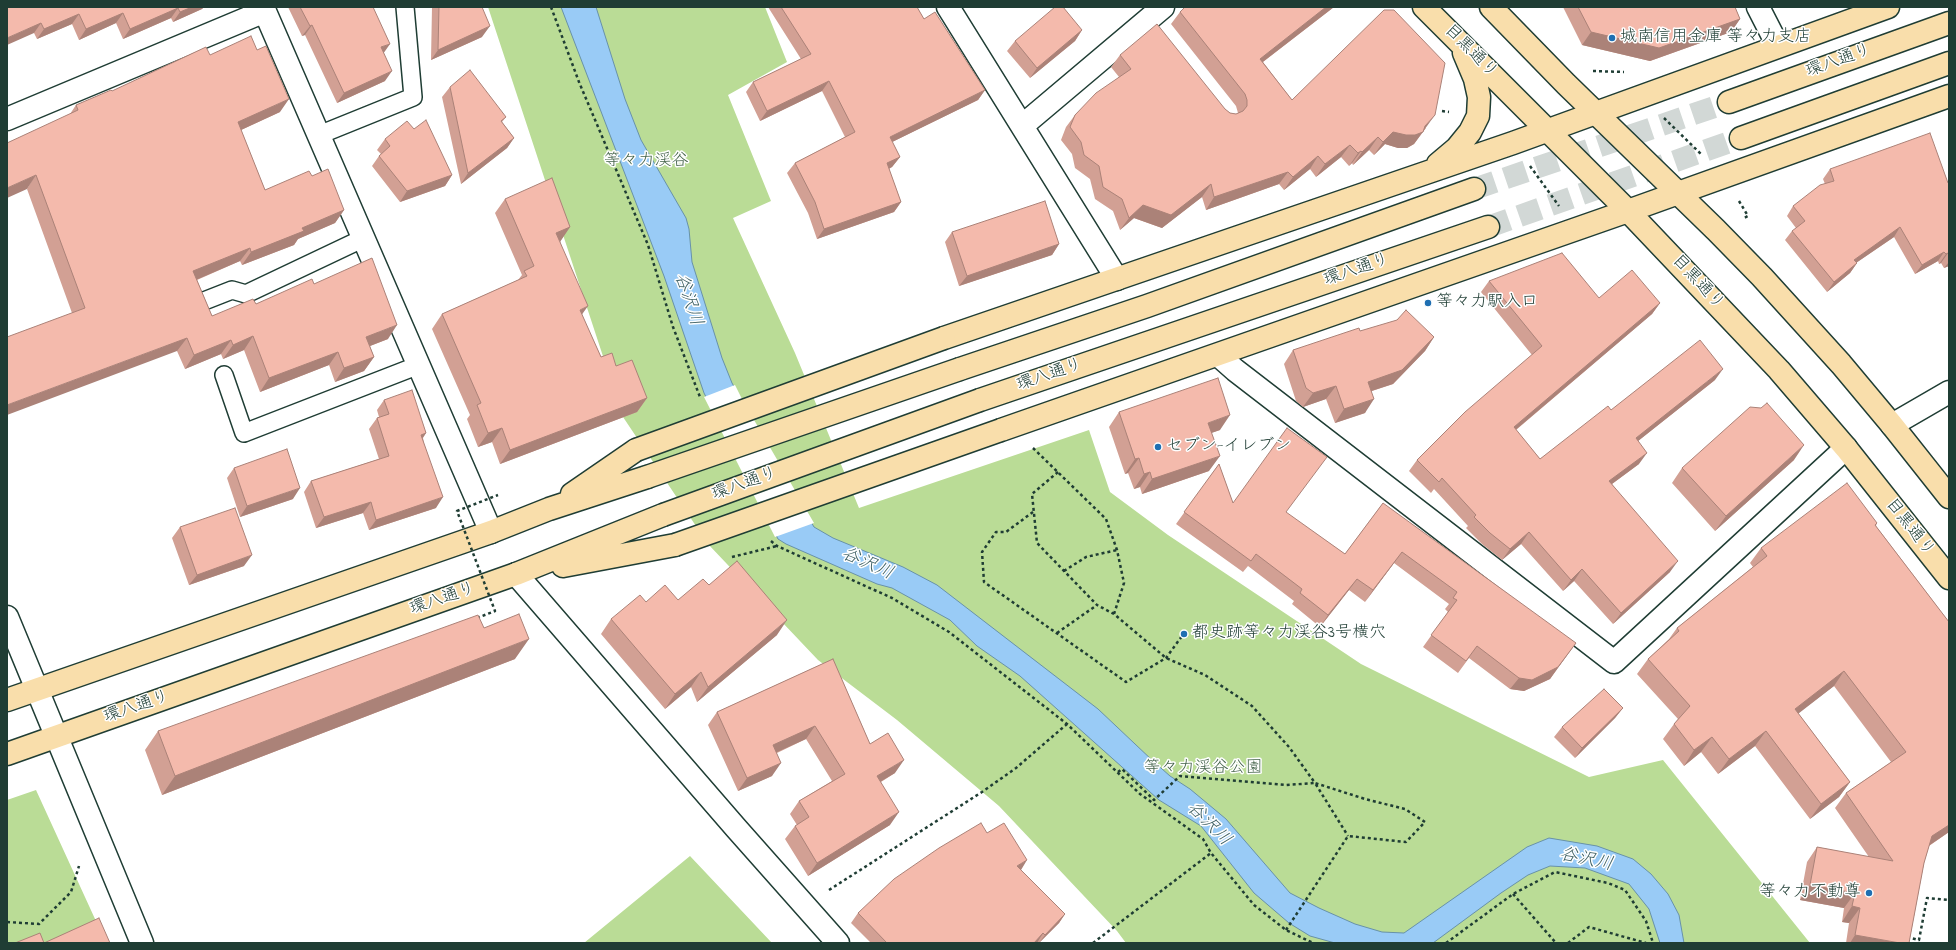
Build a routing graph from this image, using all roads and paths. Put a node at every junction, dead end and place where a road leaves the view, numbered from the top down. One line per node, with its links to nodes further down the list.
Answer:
1 (405, 7): 21 (lane)
2 (551, 7): 35 (path)
3 (948, 7): 19 (street)
4 (1424, 7): 12 (main road, 目黒通り)
5 (1491, 7): 17 (main road)
6 (1758, 7): 13 (street)
7 (1888, 7): 13 (main road)
8 (264, 9): 18 (street); 21 (street)
9 (1157, 13): 11 (street); 19 (street)
10 (1949, 23): 16 (main road, 環八通り)
11 (1164, 36)
12 (1458, 40): 20 (main road, 目黒通り); 23 (main road)
13 (1778, 46): 17 (main road)
14 (1949, 63): 22 (main road)
15 (1949, 96): 25 (main road)
16 (1729, 102)
17 (1596, 114): 20 (main road); 25 (main road)
18 (7, 118)
19 (1022, 126): 29 (street)
20 (1547, 131): 23 (main road); 26 (main road, 目黒通り)
21 (319, 135): 28 (street)
22 (1741, 138)
23 (1423, 174): 29 (main road)
24 (1474, 189): 42 (main road, 環八通り, bridge)
25 (1677, 192): 26 (main road); 36 (main road)
26 (1628, 211): 31 (main road); 38 (main road, 目黒通り)
27 (1488, 227): 50 (main road, 環八通り, bridge)
28 (364, 238): 30 (lane); 32 (street)
29 (1117, 279): 42 (main road, bridge)
30 (204, 301)
31 (1218, 355): 38 (street); 50 (main road, bridge)
32 (418, 365): 33 (lane); 44 (street)
33 (224, 375)
34 (1949, 392): 36 (street)
35 (702, 401)
36 (1892, 424): 41 (main road)
37 (1032, 447): 39 (path)
38 (1846, 448): 51 (main road, 目黒通り)
39 (1058, 472): 43 (path); 47 (path)
40 (498, 495): 55 (path, bridge)
41 (1949, 497)
42 (549, 509): 44 (main road, 環八通り)
43 (1033, 512): 49 (path); 56 (path)
44 (491, 532): 59 (main road, 環八通り)
45 (767, 539): 46 (path)
46 (777, 546): 48 (path); 61 (path)
47 (1117, 550): 49 (path); 53 (path)
48 (725, 559)
49 (1064, 571): 52 (path)
50 (516, 574): 62 (main road, 環八通り); 71 (street)
51 (1949, 578)
52 (1097, 605): 53 (path); 56 (path)
53 (1114, 614): 58 (path)
54 (7, 617): 59 (street)
55 (472, 620)
56 (1057, 632): 58 (path)
57 (1182, 636): 58 (path)
58 (1166, 658): 65 (path)
59 (37, 690): 60 (main road, 環八通り); 62 (street)
60 (7, 700)
61 (1067, 724): 64 (path); 71 (path)
62 (56, 736): 63 (main road, 環八通り); 75 (street)
63 (7, 754)
64 (1118, 772): 65 (path); 67 (path)
65 (1315, 783): 66 (path); 66 (path)
66 (1348, 836): 73 (path)
67 (1211, 853): 73 (path); 77 (path)
68 (81, 859): 72 (path)
69 (1513, 894): 79 (path); 80 (path); 83 (path)
70 (1949, 900): 74 (path)
71 (806, 905): 76 (street)
72 (7, 922)
73 (1286, 930): 78 (path)
74 (1904, 937)
75 (142, 943)
76 (838, 943)
77 (1093, 943)
78 (1313, 943)
79 (1446, 943)
80 (1556, 943)
81 (1568, 943): 82 (path)
82 (1646, 943)
83 (1653, 943)

